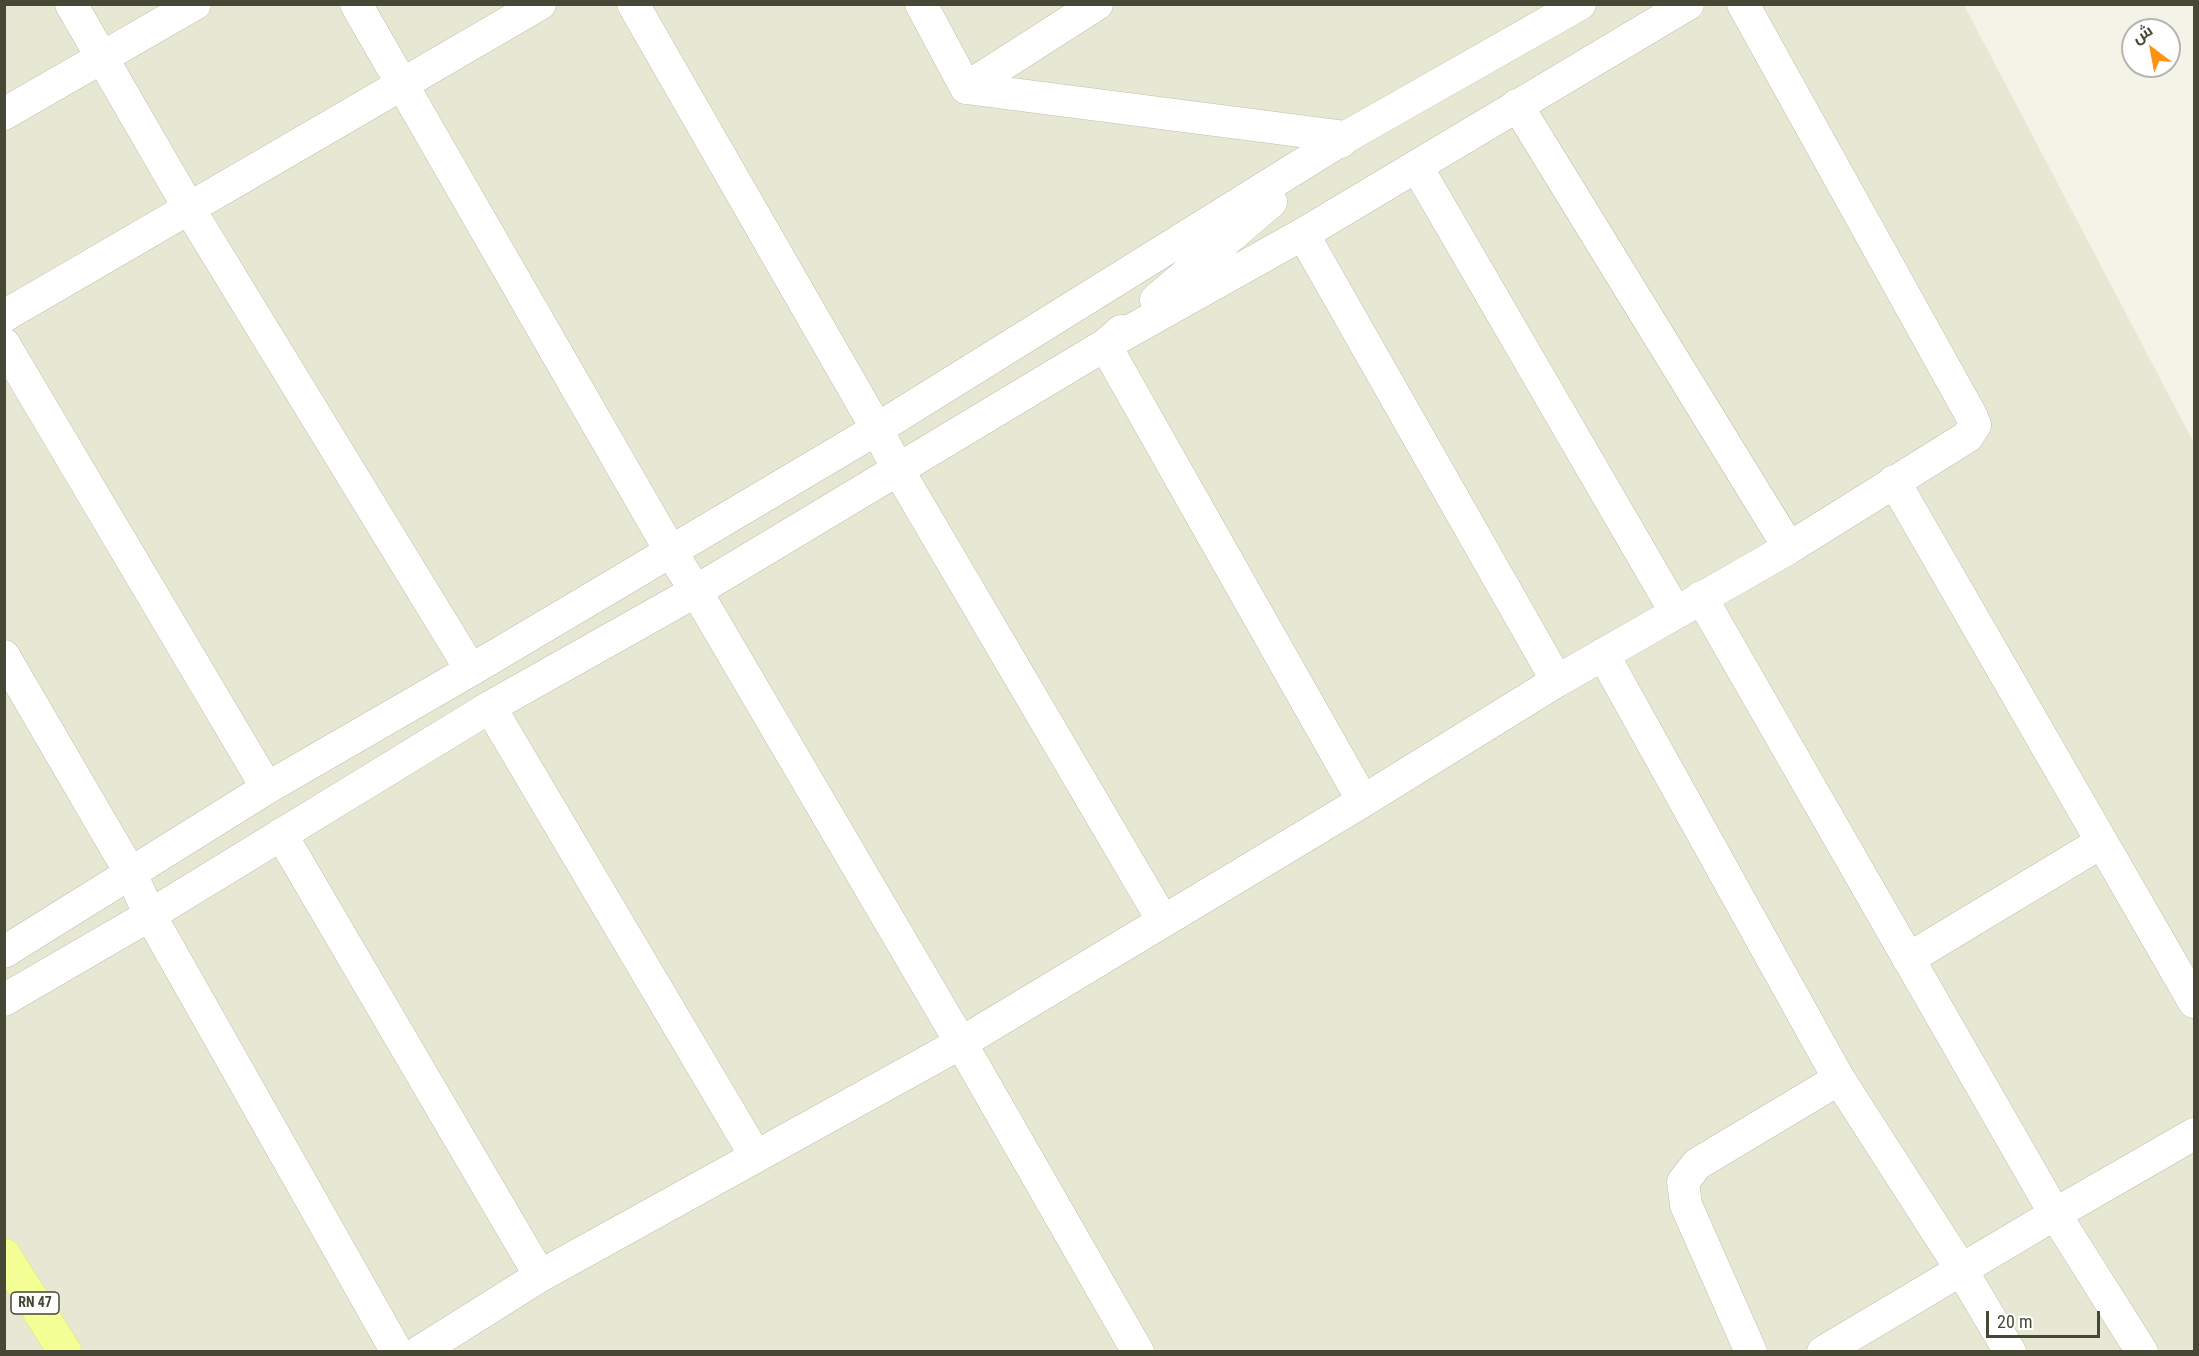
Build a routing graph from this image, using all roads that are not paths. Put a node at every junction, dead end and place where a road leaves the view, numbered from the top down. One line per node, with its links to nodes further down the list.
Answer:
1 (71, 4): 11 (street)
2 (195, 4): 11 (street)
3 (356, 4): 12 (street)
4 (540, 4): 12 (street)
5 (633, 4): 23 (street)
6 (921, 4): 13 (street)
7 (1097, 4): 13 (street)
8 (1580, 4): 16 (street)
9 (1689, 4): 14 (street)
10 (1743, 4): 25 (street)
11 (101, 58): 15 (street); 18 (street)
12 (401, 84): 18 (street); 27 (street)
13 (966, 88): 16 (street)
14 (1517, 105): 17 (street); 26 (street)
15 (4, 114)
16 (1346, 137): 22 (street); 23 (street)
17 (1417, 167): 19 (street); 29 (street)
18 (190, 210): 20 (street); 32 (street)
19 (1303, 234): 22 (street); 33 (street)
20 (4, 316)
21 (4, 344): 35 (street)
22 (1105, 345): 24 (street); 36 (street)
23 (877, 429): 24 (street); 27 (street)
24 (897, 468): 28 (street); 41 (street)
25 (1894, 482): 26 (street); 38 (street)
26 (1789, 548): 29 (street)
27 (670, 552): 28 (street); 32 (street)
28 (696, 591): 34 (street); 46 (street)
29 (1689, 605): 30 (street); 43 (street)
30 (1604, 654): 33 (street); 47 (street)
31 (4, 656): 39 (street)
32 (471, 670): 35 (street)
33 (1557, 681): 36 (street)
34 (490, 707): 37 (street); 49 (street)
35 (267, 788): 39 (street)
36 (1363, 801): 41 (street)
37 (281, 834): 40 (street); 53 (street)
38 (2102, 842): 43 (street); 45 (street)
39 (131, 874): 40 (street); 42 (street)
40 (150, 915): 44 (street); 55 (street)
41 (1163, 921): 46 (street)
42 (4, 952)
43 (1908, 959): 50 (street)
44 (4, 1000)
45 (2194, 1002)
46 (961, 1043): 49 (street); 57 (street)
47 (1839, 1079): 52 (street); 58 (street)
48 (2194, 1134): 50 (street)
49 (755, 1155): 53 (street)
50 (2055, 1214): 52 (street); 61 (street)
51 (4, 1255): 54 (main road, RN 47)
52 (1961, 1269): 59 (street); 60 (street)
53 (540, 1276): 56 (street)
54 (65, 1352)
55 (397, 1352)
56 (419, 1352)
57 (1138, 1352)
58 (1751, 1352)
59 (1822, 1352)
60 (2010, 1352)
61 (2142, 1352)

